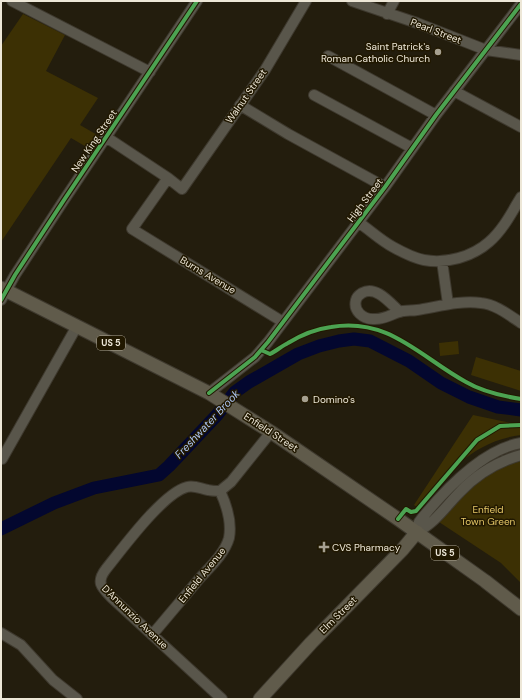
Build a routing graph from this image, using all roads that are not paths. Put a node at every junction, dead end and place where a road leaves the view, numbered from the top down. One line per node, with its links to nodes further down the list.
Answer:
1 (12, 1): 11 (street)
2 (197, 1): 11 (street, New King Street)
3 (306, 1): 14 (street, Walnut Street)
4 (352, 1): 7 (street, Pearl Street)
5 (394, 1): 7 (street)
6 (521, 4): 8 (street, High Street)
7 (387, 14): 8 (street, Pearl Street)
8 (486, 50): 9 (street, Pearl Street); 12 (street, High Street)
9 (521, 55)
10 (328, 56): 15 (street)
11 (150, 72): 17 (street, New King Street)
12 (454, 91): 15 (street, High Street); 16 (street)
13 (314, 95): 18 (street)
14 (240, 105): 19 (street, Walnut Street); 20 (street)
15 (436, 115): 18 (street, High Street)
16 (521, 127)
17 (106, 137): 19 (street); 24 (street, New King Street)
18 (412, 148): 20 (street, High Street)
19 (168, 178): 27 (street, Burns Avenue)
20 (385, 187): 22 (street, High Street)
21 (521, 197): 23 (street)
22 (358, 222): 23 (street); 27 (street, High Street)
23 (442, 261): 25 (street)
24 (3, 293): 29 (main road, Enfield Street / US 5)
25 (448, 304): 26 (street); 28 (street)
26 (400, 312)
27 (283, 322): 30 (street, High Street)
28 (521, 323)
29 (77, 326): 30 (main road, Enfield Street / US 5); 34 (street)
30 (214, 397): 31 (main road, Enfield Street / US 5)
31 (271, 432): 35 (street); 36 (main road, Enfield Street / US 5)
32 (521, 443): 36 (street)
33 (521, 455): 36 (street)
34 (2, 459)
35 (220, 491): 39 (street, Enfield Avenue); 39 (street, D'Annunzio Avenue)
36 (417, 532): 37 (main road, Enfield Street / US 5); 42 (main road, Elm Street)
37 (521, 609)
38 (1, 633): 40 (street)
39 (152, 635): 41 (street, D'Annunzio Avenue)
40 (77, 699)
41 (222, 699)
42 (260, 699)

